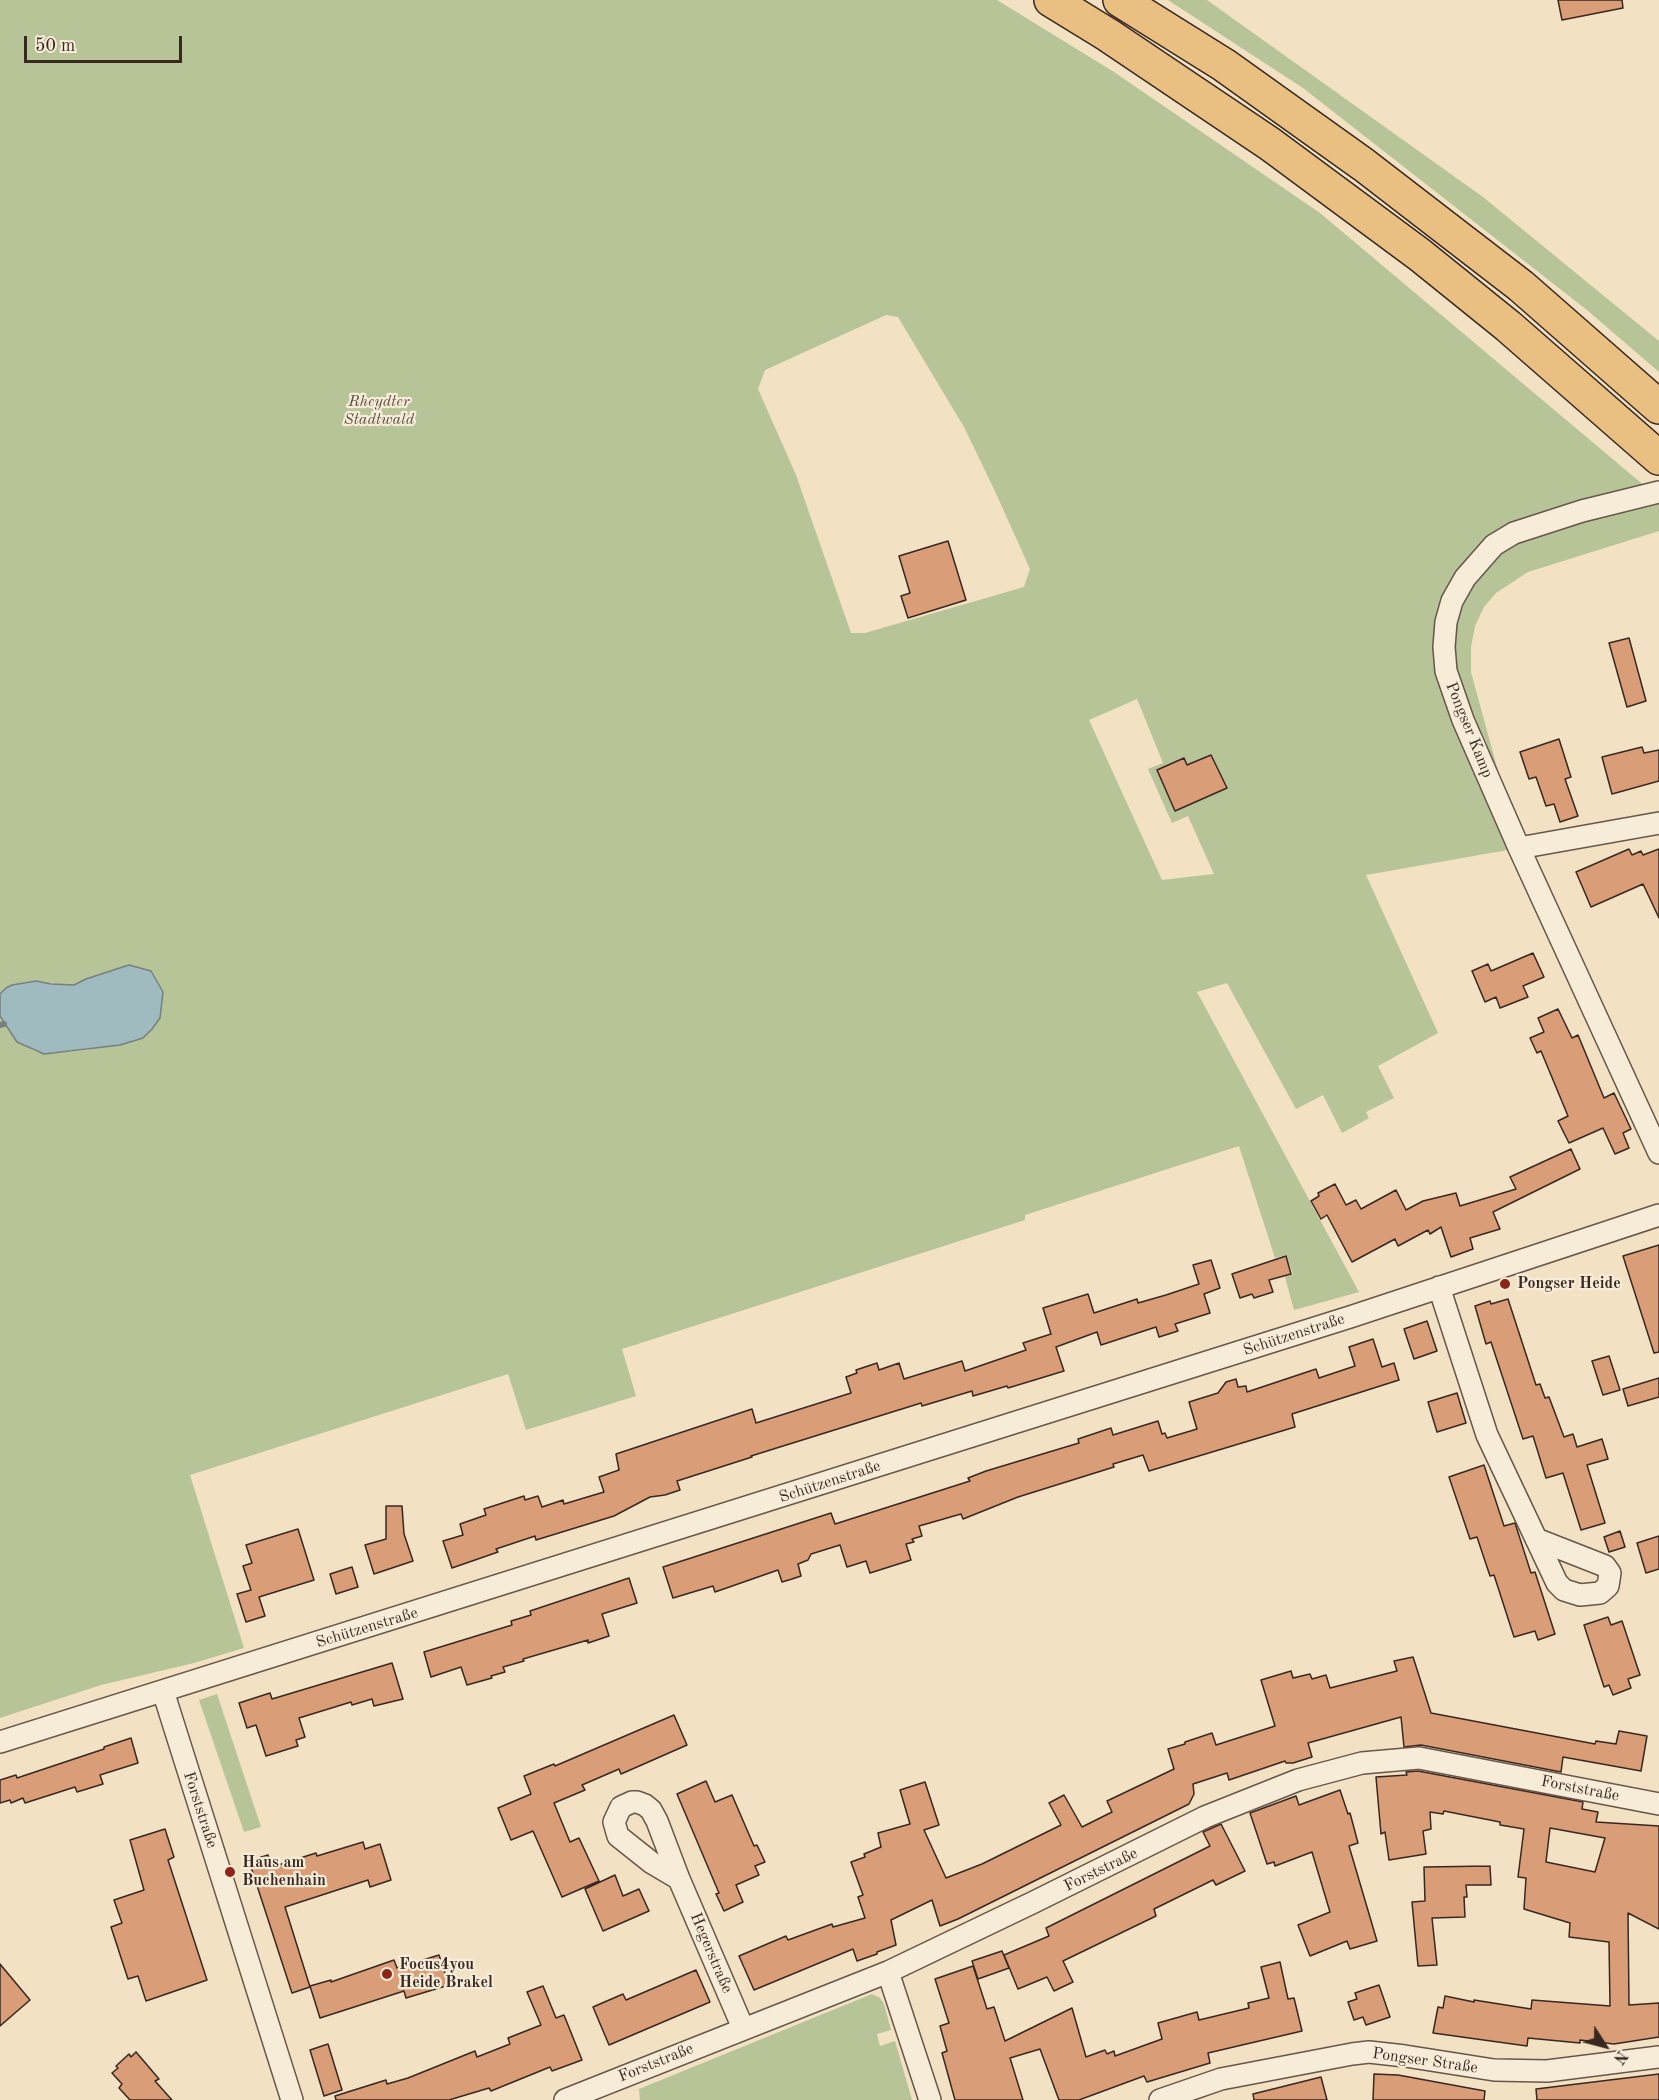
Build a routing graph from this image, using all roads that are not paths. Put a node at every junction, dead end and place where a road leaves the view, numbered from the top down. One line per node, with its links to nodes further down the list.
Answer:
1 (1051, 0): 4 (highway)
2 (1120, 0): 3 (highway)
3 (1659, 407)
4 (1652, 451)
5 (1659, 492): 7 (street, Pongser Kamp)
6 (1659, 823): 7 (street)
7 (1519, 848): 8 (street, Pongser Kamp)
8 (1659, 1153)
9 (1659, 1215): 10 (street, Schützenstraße)
10 (1439, 1287): 11 (street); 12 (street, Schützenstraße)
11 (1536, 1539)
12 (163, 1691): 13 (street, Schützenstraße); 19 (street, Forststraße)
13 (0, 1742)
14 (1659, 1804): 16 (street, Forststraße)
15 (679, 1879): 17 (street, Hegerstraße)
16 (888, 1972): 17 (street, Forststraße); 21 (street)
17 (743, 2028): 20 (street, Forststraße)
18 (1659, 2057): 22 (street, Pongser Straße)
19 (292, 2100)
20 (565, 2100)
21 (930, 2100)
22 (1160, 2100)

